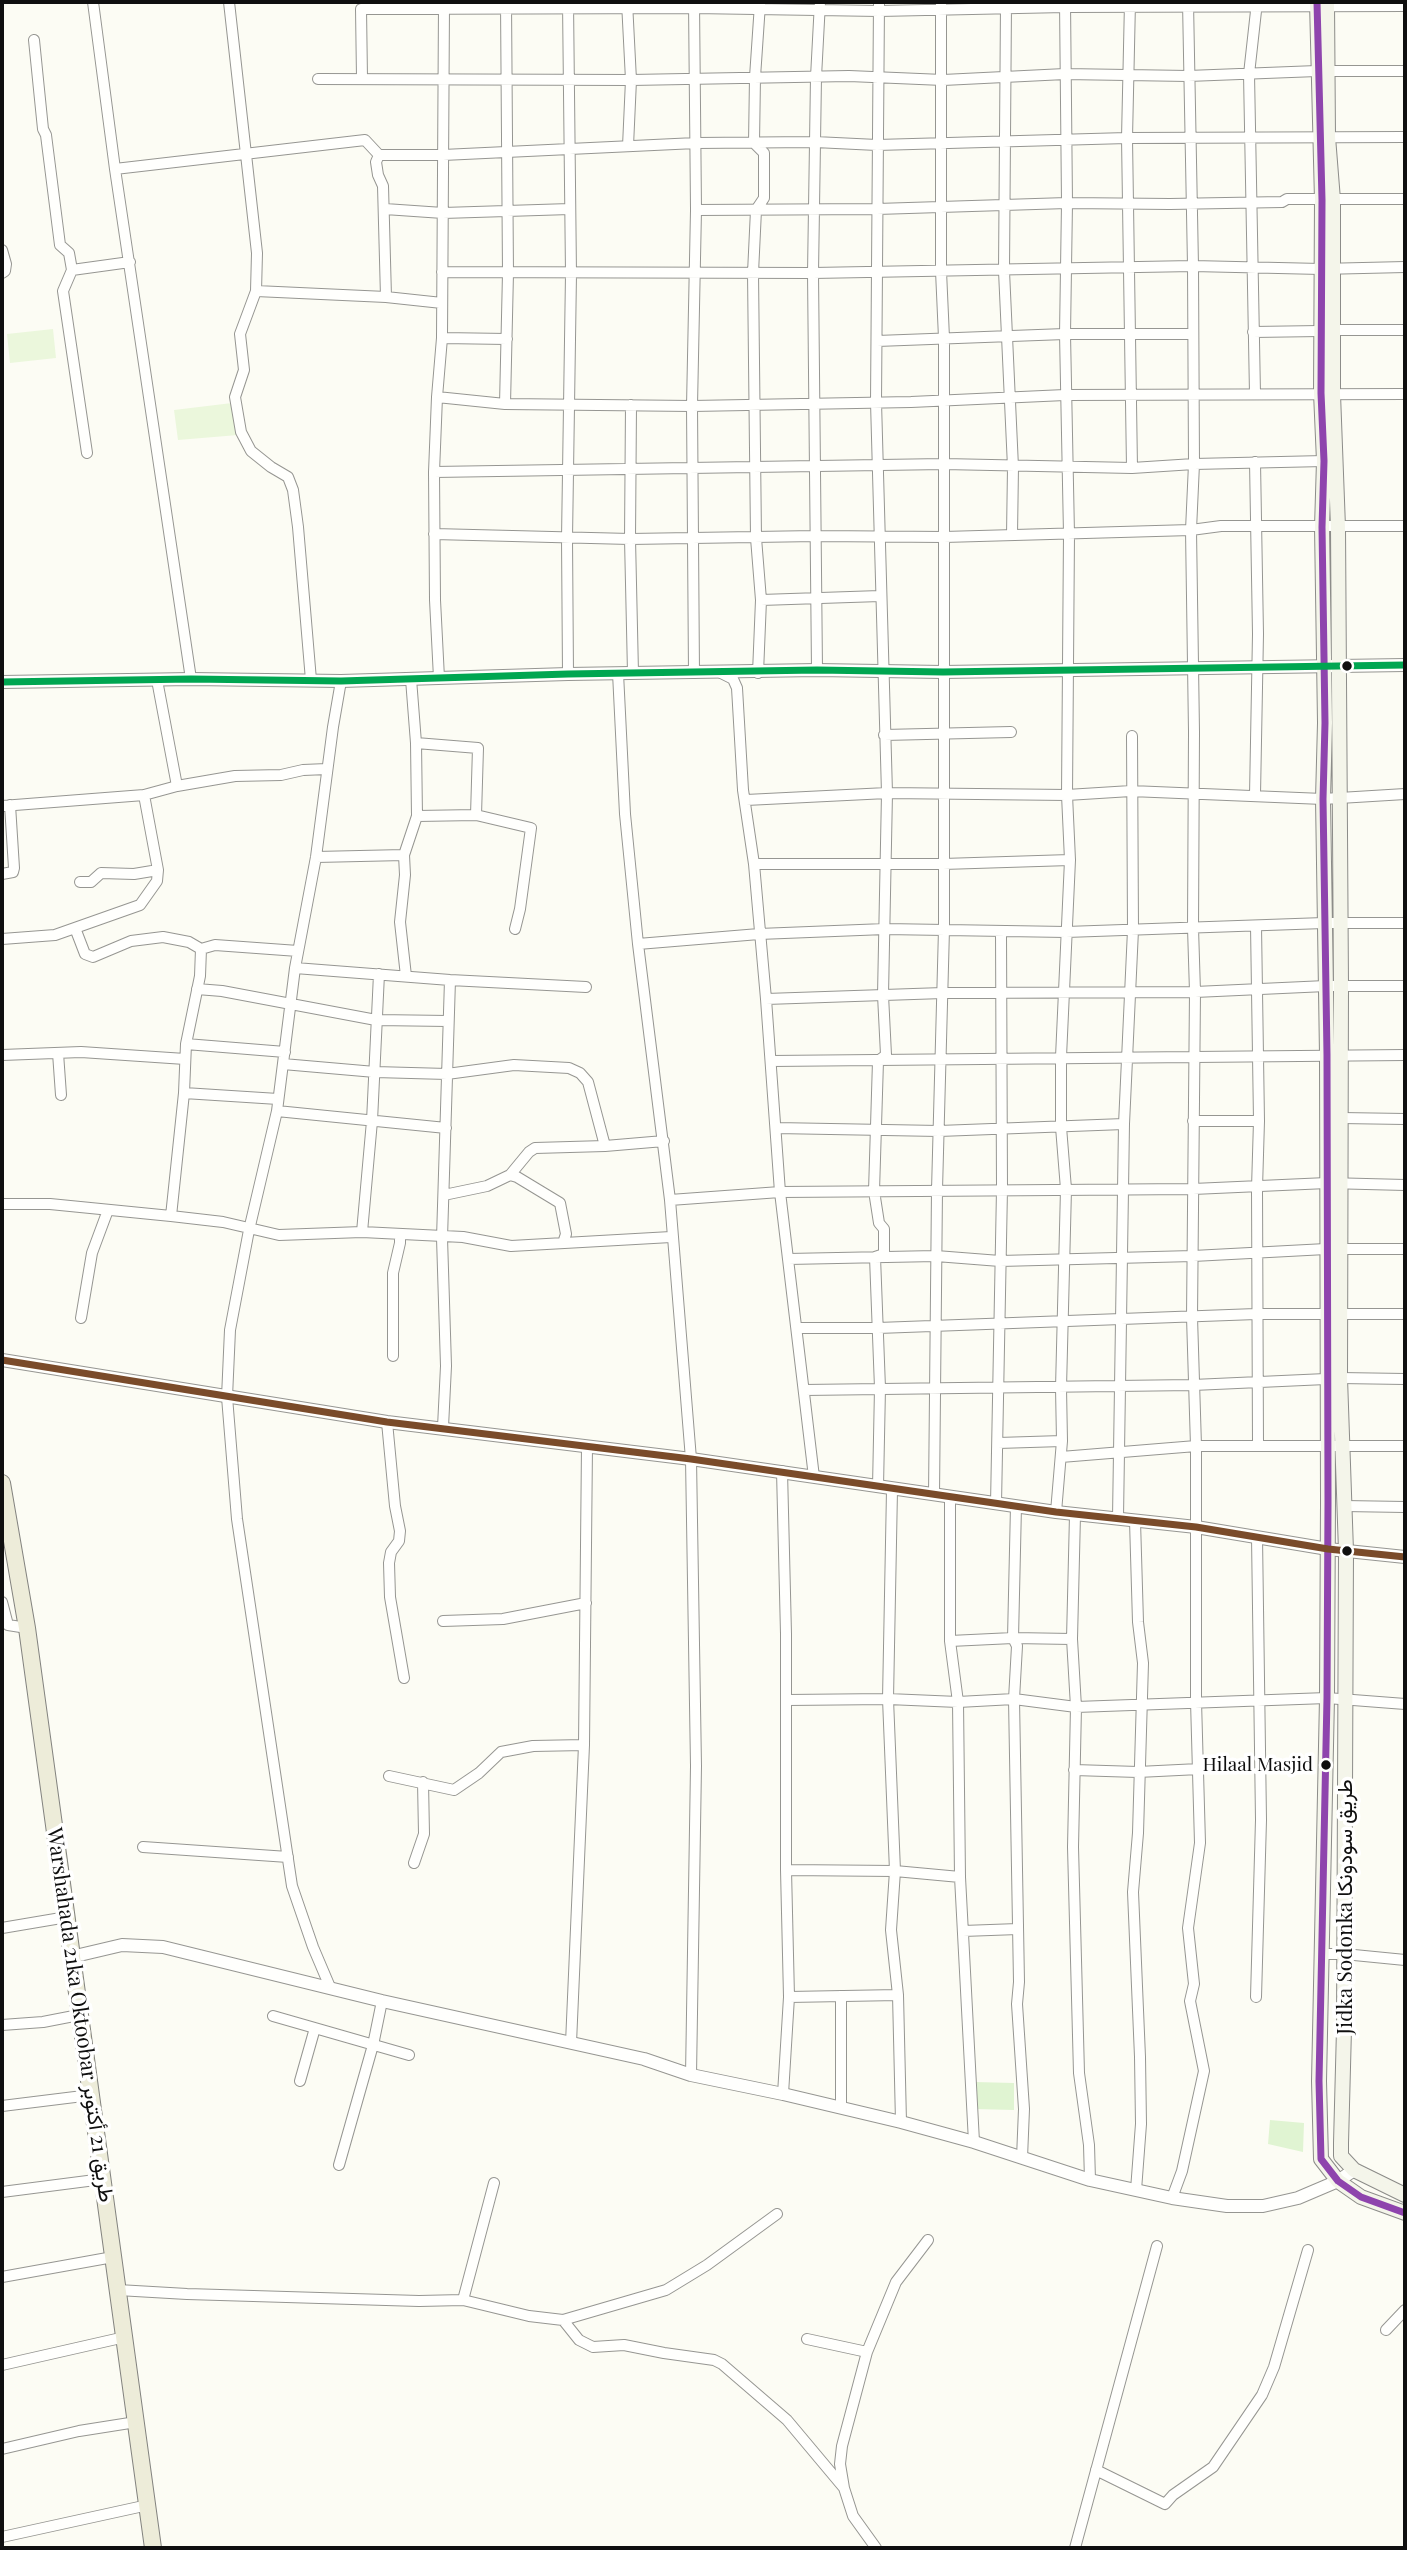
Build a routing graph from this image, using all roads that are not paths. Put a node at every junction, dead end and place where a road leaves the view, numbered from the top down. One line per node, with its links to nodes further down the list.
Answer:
1 (93, 2): 56 (street)
2 (229, 2): 53 (street)
3 (1065, 4): 12 (street); 13 (street); 22 (street)
4 (1188, 4): 5 (street); 13 (street); 26 (street)
5 (1257, 4): 14 (street); 23 (street)
6 (444, 5): 7 (street); 30 (street); 31 (street)
7 (506, 5): 15 (street); 33 (street)
8 (627, 5): 9 (street); 15 (street); 36 (street)
9 (694, 5): 10 (street); 35 (street)
10 (760, 5): 16 (street); 27 (street)
11 (941, 5): 12 (street); 17 (street); 37 (street)
12 (1005, 5): 24 (street)
13 (1130, 5): 25 (street)
14 (1322, 5): 18 (street); 20 (main road, Jidka Sodonka طريق سودونكا)
15 (568, 6): 34 (street)
16 (820, 6): 17 (street); 28 (street)
17 (879, 6): 29 (street)
18 (1405, 6)
19 (34, 40): 81 (street)
20 (1323, 71): 21 (street); 23 (street); 38 (main road, Jidka Sodonka طريق سودونكا)
21 (1405, 71)
22 (1066, 74): 24 (street); 25 (street); 43 (street)
23 (1249, 74): 26 (street); 42 (street)
24 (1004, 76): 37 (street); 44 (street)
25 (1128, 76): 26 (street); 40 (street)
26 (1188, 76): 41 (street)
27 (755, 77): 28 (street); 35 (street); 47 (street)
28 (816, 77): 29 (street); 45 (street)
29 (879, 77): 37 (street); 49 (street)
30 (362, 78): 31 (street); 32 (street)
31 (443, 78): 33 (street); 55 (street)
32 (318, 79)
33 (506, 79): 34 (street); 52 (street)
34 (570, 79): 36 (street); 51 (street)
35 (694, 79): 36 (street); 46 (street)
36 (631, 80): 50 (street)
37 (943, 80): 48 (street)
38 (1324, 137): 39 (street); 42 (street); 58 (main road, Jidka Sodonka طريق سودونكا)
39 (1405, 137)
40 (1127, 138): 41 (street); 43 (street); 61 (street)
41 (1189, 138): 42 (street); 62 (street)
42 (1249, 138): 60 (street)
43 (1066, 139): 44 (street); 59 (street)
44 (1005, 141): 48 (street); 63 (street)
45 (815, 142): 47 (street); 49 (street); 65 (street)
46 (696, 143): 47 (street); 50 (street); 68 (street)
47 (754, 143): 70 (street)
48 (943, 143): 49 (street); 64 (street)
49 (877, 145): 69 (street)
50 (628, 146): 51 (street)
51 (571, 148): 52 (street); 67 (street)
52 (505, 151): 55 (street); 71 (street)
53 (247, 153): 54 (street); 56 (street); 92 (street)
54 (379, 155): 55 (street); 66 (street)
55 (443, 155): 72 (street)
56 (115, 169): 74 (street)
57 (1405, 199): 58 (street)
58 (1327, 200): 60 (street); 80 (main road, Jidka Sodonka طريق سودونكا)
59 (1068, 203): 61 (street); 63 (street); 79 (street)
60 (1253, 203): 62 (street); 76 (street)
61 (1129, 204): 62 (street); 78 (street)
62 (1191, 204): 75 (street)
63 (1006, 205): 64 (street); 83 (street)
64 (943, 206): 69 (street); 82 (street)
65 (815, 208): 69 (street); 70 (street); 90 (street)
66 (384, 209): 72 (street); 93 (street)
67 (570, 209): 71 (street); 91 (street)
68 (696, 209): 70 (street); 85 (street)
69 (877, 209): 87 (street)
70 (756, 210): 86 (street)
71 (507, 211): 72 (street); 89 (street)
72 (443, 213): 84 (street)
73 (2, 250): 88 (street)
74 (130, 262): 81 (street); 170 (street)
75 (1193, 266): 76 (street); 78 (street); 100 (street)
76 (1253, 267): 80 (street); 97 (street)
77 (1405, 267): 80 (street)
78 (1130, 268): 79 (street); 99 (street)
79 (1067, 269): 83 (street); 98 (street)
80 (1326, 269): 96 (main road, Jidka Sodonka طريق سودونكا)
81 (72, 270): 122 (street)
82 (942, 271): 83 (street); 87 (street); 103 (street)
83 (1004, 271): 101 (street)
84 (442, 272): 89 (street); 94 (street)
85 (696, 272): 86 (street); 91 (street); 121 (street)
86 (753, 272): 90 (street); 120 (street)
87 (877, 272): 90 (street); 105 (street)
88 (2, 273)
89 (508, 273): 91 (street); 104 (street)
90 (813, 273): 116 (street)
91 (571, 274): 118 (street)
92 (256, 291): 93 (street); 173 (street)
93 (386, 297): 94 (street)
94 (442, 303): 102 (street)
95 (1405, 330): 96 (street)
96 (1326, 331): 97 (street); 106 (main road, Jidka Sodonka طريق سودونكا)
97 (1253, 332): 107 (street)
98 (1065, 334): 99 (street); 101 (street); 109 (street)
99 (1129, 334): 100 (street); 111 (street)
100 (1192, 334): 110 (street)
101 (1008, 336): 103 (street); 113 (street)
102 (442, 338): 104 (street); 112 (street)
103 (944, 338): 105 (street); 114 (street)
104 (507, 339): 117 (street)
105 (877, 341): 115 (street)
106 (1327, 393): 107 (street); 108 (street); 123 (main road, Jidka Sodonka طريق سودونكا); 140 (main road, Jidka Sodonka طريق سودونكا)
107 (1255, 394): 110 (street)
108 (1405, 394)
109 (1065, 395): 111 (street); 113 (street); 130 (street)
110 (1193, 395): 111 (street); 126 (street)
111 (1129, 396): 133 (street)
112 (437, 397): 117 (street); 136 (street)
113 (1009, 398): 114 (street); 129 (street)
114 (943, 401): 115 (street); 125 (street)
115 (876, 402): 116 (street); 128 (street)
116 (814, 403): 120 (street); 127 (street)
117 (505, 404): 118 (street)
118 (568, 405): 119 (street); 134 (street)
119 (631, 405): 121 (street); 135 (street)
120 (755, 405): 121 (street); 132 (street)
121 (692, 406): 131 (street)
122 (88, 453)
123 (1324, 461): 124 (street); 139 (main road, Jidka Sodonka طريق سودونكا)
124 (1255, 462): 126 (street); 138 (street)
125 (944, 464): 128 (street); 129 (street); 147 (street)
126 (1194, 464): 133 (street); 141 (street)
127 (815, 466): 128 (street); 132 (street); 145 (street)
128 (880, 466): 146 (street)
129 (1013, 467): 130 (street); 144 (street)
130 (1068, 467): 133 (street); 143 (street)
131 (693, 468): 132 (street); 135 (street); 151 (street)
132 (756, 468): 149 (street)
133 (1132, 468)
134 (568, 470): 135 (street); 136 (street); 148 (street)
135 (631, 470): 150 (street)
136 (435, 472): 142 (street)
137 (1405, 526): 140 (street)
138 (1256, 527): 139 (street); 141 (street); 158 (street)
139 (1322, 527): 140 (street); 155 (main road, Jidka Sodonka طريق سودونكا)
140 (1338, 527): 155 (main road, Jidka Sodonka طريق سودونكا)
141 (1191, 530): 143 (street); 157 (street)
142 (434, 534): 148 (street); 169 (street)
143 (1069, 534): 144 (street); 160 (street)
144 (1012, 535): 147 (street)
145 (816, 536): 146 (street); 149 (street); 153 (street)
146 (879, 536): 147 (street); 152 (street)
147 (944, 537): 162 (street)
148 (566, 538): 150 (street); 168 (street)
149 (756, 538): 151 (street); 154 (street)
150 (630, 539): 151 (street); 164 (street)
151 (693, 539): 165 (street)
152 (880, 596): 153 (street); 161 (street)
153 (817, 598): 154 (street); 159 (street)
154 (761, 600): 167 (street)
155 (1331, 665): 156 (street); 158 (street); 191 (main road, Jidka Sodonka طريق سودونكا); 192 (main road, Jidka Sodonka طريق سودونكا)
156 (1405, 665)
157 (1192, 668): 158 (street); 160 (street); 189 (street)
158 (1256, 668): 190 (street)
159 (817, 670): 161 (street); 167 (street)
160 (1068, 671): 162 (street); 188 (street)
161 (884, 672): 162 (street); 178 (street)
162 (943, 672): 176 (street)
163 (618, 673): 164 (street); 168 (street); 220 (street)
164 (634, 673): 165 (street)
165 (694, 673): 166 (street)
166 (722, 673): 167 (street); 193 (street)
167 (758, 673)
168 (568, 674): 169 (street)
169 (439, 678): 171 (street)
170 (191, 679): 172 (street); 173 (street)
171 (411, 679): 174 (street); 180 (street)
172 (157, 680): 175 (street); 182 (street)
173 (311, 680): 174 (street)
174 (341, 681): 181 (street)
175 (2, 682)
176 (944, 732): 177 (street); 178 (street); 185 (street)
177 (1012, 732)
178 (884, 734): 184 (street)
179 (1132, 736): 183 (street)
180 (416, 743): 195 (street); 196 (street)
181 (327, 769): 182 (street); 198 (street)
182 (177, 786): 187 (street)
183 (1130, 791): 188 (street); 189 (street); 215 (street)
184 (887, 793): 185 (street); 193 (street); 200 (street)
185 (943, 794): 188 (street); 202 (street)
186 (1405, 794): 191 (street)
187 (144, 795): 194 (street); 203 (street)
188 (1067, 795): 199 (street)
189 (1193, 795): 190 (street); 211 (street)
190 (1255, 795): 192 (street)
191 (1338, 798): 192 (street); 207 (main road, Jidka Sodonka طريق سودونكا)
192 (1323, 799): 206 (main road, Jidka Sodonka طريق سودونكا)
193 (746, 800): 201 (street)
194 (6, 805): 204 (street)
195 (476, 815): 196 (street); 212 (street)
196 (418, 816): 197 (street)
197 (404, 855): 198 (street); 225 (street)
198 (316, 857): 222 (street)
199 (1070, 860): 202 (street); 217 (street)
200 (887, 863): 201 (street); 202 (street); 213 (street)
201 (754, 864): 218 (street)
202 (943, 864): 214 (street)
203 (158, 870): 205 (street); 210 (street)
204 (2, 874)
205 (80, 882)
206 (1324, 923): 207 (street); 209 (street); 227 (main road, Jidka Sodonka طريق سودونكا)
207 (1340, 923): 208 (street); 228 (main road, Jidka Sodonka طريق سودونكا)
208 (1405, 923)
209 (1256, 926): 211 (street); 232 (street)
210 (75, 928): 219 (street); 221 (street)
211 (1193, 928): 215 (street); 234 (street)
212 (515, 929)
213 (885, 929): 214 (street); 218 (street); 238 (street)
214 (944, 929): 216 (street); 235 (street)
215 (1133, 930): 217 (street); 233 (street)
216 (1001, 931): 217 (street); 236 (street)
217 (1066, 932): 237 (street)
218 (759, 934): 220 (street); 239 (street)
219 (2, 939)
220 (638, 944): 276 (street)
221 (201, 949): 222 (street); 231 (street)
222 (298, 951): 223 (street)
223 (295, 968): 224 (street); 240 (street)
224 (379, 974): 225 (street); 241 (street)
225 (406, 976): 226 (street)
226 (450, 980): 230 (street); 242 (street)
227 (1326, 986): 228 (street); 232 (street); 247 (main road, Jidka Sodonka طريق سودونكا)
228 (1341, 986): 229 (street); 247 (main road, Jidka Sodonka طريق سودونكا)
229 (1405, 986)
230 (586, 987)
231 (197, 989): 240 (street); 243 (street)
232 (1256, 989): 234 (street); 252 (street)
233 (1131, 990): 234 (street); 237 (street); 249 (street)
234 (1195, 992): 250 (street)
235 (943, 993): 236 (street); 238 (street); 253 (street)
236 (1002, 993): 237 (street); 255 (street)
237 (1064, 993): 251 (street)
238 (883, 995): 239 (street); 256 (street)
239 (766, 999): 257 (street)
240 (290, 1005): 241 (street); 244 (street)
241 (376, 1020): 242 (street); 259 (street)
242 (448, 1021): 260 (street)
243 (186, 1044): 244 (street); 254 (street)
244 (285, 1052): 258 (street)
245 (58, 1053): 246 (street); 254 (street); 262 (street)
246 (2, 1055)
247 (1334, 1055): 248 (street); 252 (street); 264 (main road, Jidka Sodonka طريق سودونكا); 279 (main road, Jidka Sodonka طريق سودونكا)
248 (1405, 1055)
249 (1129, 1056): 250 (street); 251 (street); 269 (street)
250 (1193, 1056): 252 (street); 267 (street)
251 (1061, 1057): 255 (street); 270 (street)
252 (1257, 1057): 268 (street)
253 (939, 1058): 255 (street); 256 (street); 275 (street)
254 (185, 1059): 261 (street)
255 (1000, 1059): 273 (street)
256 (878, 1060): 257 (street); 274 (street)
257 (771, 1061): 272 (street)
258 (283, 1064): 259 (street); 263 (street)
259 (375, 1072): 260 (street); 266 (street)
260 (447, 1074): 271 (street); 277 (street)
261 (184, 1093): 263 (street); 293 (street)
262 (61, 1095)
263 (278, 1105): 266 (street); 294 (street)
264 (1341, 1118): 265 (street); 279 (main road, Jidka Sodonka طريق سودونكا)
265 (1405, 1119)
266 (372, 1121): 271 (street); 295 (street)
267 (1193, 1121): 268 (street); 285 (street)
268 (1259, 1121): 281 (street)
269 (1124, 1124): 270 (street); 284 (street)
270 (1061, 1127): 273 (street); 283 (street)
271 (446, 1128): 289 (street)
272 (776, 1128): 274 (street); 288 (street)
273 (1002, 1128): 275 (street); 282 (street)
274 (877, 1129): 275 (street); 287 (street)
275 (939, 1131): 286 (street)
276 (663, 1141): 277 (street); 290 (street)
277 (605, 1146): 278 (street)
278 (510, 1175): 289 (street); 299 (street)
279 (1334, 1184): 280 (street); 281 (street); 300 (main road, Jidka Sodonka طريق سودونكا)
280 (1405, 1185)
281 (1257, 1188): 285 (street); 302 (street)
282 (1002, 1189): 283 (street); 286 (street); 309 (street)
283 (1066, 1189): 284 (street); 307 (street)
284 (1124, 1189): 285 (street); 306 (street)
285 (1193, 1189): 304 (street)
286 (937, 1190): 287 (street); 303 (street)
287 (874, 1191): 288 (street); 305 (street)
288 (780, 1192): 290 (street); 308 (street)
289 (444, 1195): 298 (street)
290 (670, 1200): 297 (street)
291 (2, 1204): 292 (street)
292 (108, 1210): 293 (street); 314 (street)
293 (170, 1216): 294 (street)
294 (248, 1230): 295 (street); 333 (street)
295 (362, 1232): 296 (street)
296 (400, 1234): 298 (street); 321 (street)
297 (671, 1237): 299 (street); 345 (street)
298 (442, 1238): 299 (street); 335 (street)
299 (563, 1243)
300 (1333, 1249): 301 (street); 302 (street); 312 (main road, Jidka Sodonka طريق سودونكا)
301 (1405, 1249)
302 (1257, 1253): 304 (street); 310 (street)
303 (936, 1256): 305 (street); 309 (street); 318 (street)
304 (1193, 1256): 306 (street); 313 (street)
305 (875, 1257): 308 (street); 320 (street)
306 (1124, 1257): 307 (street); 315 (street)
307 (1063, 1258): 309 (street); 317 (street)
308 (788, 1259): 319 (street)
309 (1000, 1261): 316 (street)
310 (1256, 1314): 312 (street); 313 (street); 325 (street)
311 (1405, 1314): 312 (street)
312 (1333, 1315): 323 (main road, Jidka Sodonka طريق سودونكا)
313 (1192, 1317): 315 (street); 327 (street)
314 (81, 1318)
315 (1121, 1320): 317 (street); 326 (street)
316 (998, 1322): 317 (street); 318 (street); 330 (street)
317 (1063, 1322): 331 (street)
318 (936, 1324): 320 (street); 329 (street)
319 (797, 1328): 320 (street); 332 (street)
320 (878, 1328): 328 (street)
321 (393, 1356)
322 (2, 1360): 333 (street)
323 (1333, 1379): 324 (street); 325 (street); 340 (main road, Jidka Sodonka طريق سودونكا)
324 (1405, 1379)
325 (1256, 1381): 327 (street); 339 (street)
326 (1121, 1384): 327 (street); 331 (street); 343 (street)
327 (1193, 1385): 342 (street)
328 (880, 1388): 329 (street); 332 (street); 349 (street)
329 (936, 1388): 330 (street); 351 (street)
330 (999, 1388): 331 (street); 337 (street)
331 (1061, 1388): 336 (street)
332 (804, 1390): 347 (street)
333 (227, 1397): 334 (street); 392 (street)
334 (387, 1422): 335 (street); 373 (street)
335 (443, 1427): 338 (street)
336 (1062, 1441): 337 (street); 344 (street)
337 (998, 1443): 353 (street)
338 (587, 1446): 345 (street); 367 (street)
339 (1258, 1446): 340 (street); 342 (street)
340 (1334, 1446): 341 (street); 355 (main road, Jidka Sodonka طريق سودونكا); 363 (main road, Jidka Sodonka طريق سودونكا)
341 (1405, 1446)
342 (1196, 1447): 343 (street); 361 (street)
343 (1119, 1453): 344 (street); 359 (street)
344 (1061, 1457): 357 (street)
345 (691, 1459): 346 (street); 418 (street)
346 (782, 1471): 347 (street); 377 (street)
347 (814, 1477): 349 (street)
348 (2, 1483): 369 (main road, Warshahada 21ka Oktoobar طريق 21 أكتوبر)
349 (878, 1487): 350 (street)
350 (892, 1490): 351 (street); 375 (street)
351 (934, 1495): 352 (street)
352 (950, 1497): 353 (street); 372 (street)
353 (996, 1504): 354 (street)
354 (1016, 1506): 357 (street); 370 (street)
355 (1344, 1506): 356 (street); 364 (main road, Jidka Sodonka طريق سودونكا)
356 (1405, 1507)
357 (1056, 1512): 358 (street)
358 (1075, 1515): 359 (street); 371 (street)
359 (1118, 1518): 360 (street)
360 (1135, 1521): 361 (street); 382 (street)
361 (1196, 1527): 362 (street); 378 (street)
362 (1258, 1537): 363 (street); 381 (street)
363 (1328, 1549): 364 (street); 374 (main road, Jidka Sodonka طريق سودونكا)
364 (1346, 1550): 365 (street); 379 (main road, Jidka Sodonka طريق سودونكا)
365 (1405, 1557)
366 (2, 1602): 369 (street)
367 (586, 1603): 368 (street); 385 (street)
368 (443, 1621)
369 (27, 1628): 397 (main road, Warshahada 21ka Oktoobar طريق 21 أكتوبر)
370 (1013, 1638): 371 (street); 372 (street); 376 (street)
371 (1072, 1639): 384 (street)
372 (950, 1641): 380 (street)
373 (404, 1678)
374 (1328, 1698): 379 (street); 381 (street); 401 (main road, Jidka Sodonka طريق سودونكا)
375 (888, 1699): 377 (street); 380 (street); 395 (street)
376 (1014, 1699): 380 (street); 384 (street); 399 (street)
377 (787, 1700): 394 (street)
378 (1196, 1701): 381 (street); 382 (street); 386 (street)
379 (1346, 1701): 383 (street); 402 (main road, Jidka Sodonka طريق سودونكا)
380 (958, 1702): 396 (street)
381 (1261, 1702): 409 (street)
382 (1142, 1704): 384 (street); 388 (street)
383 (1405, 1704)
384 (1076, 1707): 387 (street)
385 (584, 1745): 390 (street); 415 (street)
386 (1199, 1769): 388 (street); 436 (street)
387 (1074, 1770): 388 (street); 430 (street)
388 (1138, 1772): 433 (street)
389 (389, 1776): 390 (street)
390 (423, 1782): 393 (street)
391 (143, 1847): 392 (street)
392 (288, 1857): 405 (street)
393 (414, 1863)
394 (786, 1870): 395 (street); 408 (street)
395 (895, 1871): 396 (street); 406 (street)
396 (960, 1877): 400 (street)
397 (67, 1917): 398 (street); 403 (main road, Warshahada 21ka Oktoobar طريق 21 أكتوبر)
398 (2, 1927)
399 (1018, 1929): 400 (street); 426 (street)
400 (963, 1931): 425 (street)
401 (1322, 1954): 402 (street); 431 (main road, Jidka Sodonka طريق سودونكا)
402 (1344, 1954): 404 (street); 428 (main road, Jidka Sodonka طريق سودونكا)
403 (71, 1957): 405 (street); 411 (main road, Warshahada 21ka Oktoobar طريق 21 أكتوبر)
404 (1405, 1960)
405 (330, 1987): 410 (street)
406 (898, 1995): 407 (street); 424 (street)
407 (841, 1996): 408 (street); 423 (street)
408 (789, 1997): 420 (street)
409 (1256, 1997)
410 (382, 2001): 415 (street); 416 (street)
411 (79, 2015): 413 (street); 421 (main road, Warshahada 21ka Oktoobar طريق 21 أكتوبر)
412 (273, 2017): 414 (street)
413 (2, 2025)
414 (315, 2028): 416 (street); 419 (street)
415 (572, 2043): 418 (street)
416 (373, 2045): 417 (street); 427 (street)
417 (409, 2055)
418 (691, 2076): 420 (street)
419 (300, 2081)
420 (783, 2094): 423 (street)
421 (91, 2095): 422 (street); 429 (main road, Warshahada 21ka Oktoobar طريق 21 أكتوبر)
422 (2, 2106)
423 (841, 2108): 424 (street)
424 (901, 2122): 425 (street)
425 (974, 2142): 426 (street)
426 (1022, 2158): 430 (street)
427 (339, 2165)
428 (1354, 2170): 431 (street); 435 (main road)
429 (103, 2179): 434 (street); 442 (main road, Warshahada 21ka Oktoobar طريق 21 أكتوبر)
430 (1090, 2180): 433 (street)
431 (1338, 2181): 436 (street); 437 (main road)
432 (494, 2183): 445 (street)
433 (1136, 2190): 436 (street)
434 (2, 2192)
435 (1405, 2195)
436 (1172, 2198)
437 (1405, 2213)
438 (778, 2214): 447 (street)
439 (928, 2239): 451 (street)
440 (1157, 2246): 455 (street)
441 (1308, 2250): 455 (street)
442 (113, 2257): 443 (street); 444 (main road, Warshahada 21ka Oktoobar طريق 21 أكتوبر)
443 (2, 2277)
444 (118, 2290): 445 (street); 449 (main road, Warshahada 21ka Oktoobar طريق 21 أكتوبر)
445 (463, 2300): 447 (street)
446 (1405, 2310): 448 (street)
447 (563, 2320): 456 (street)
448 (1386, 2330)
449 (125, 2337): 452 (street); 453 (main road, Warshahada 21ka Oktoobar طريق 21 أكتوبر)
450 (807, 2339): 451 (street)
451 (867, 2352): 456 (street)
452 (2, 2365)
453 (136, 2422): 454 (street); 457 (main road, Warshahada 21ka Oktoobar طريق 21 أكتوبر)
454 (2, 2449)
455 (1097, 2470): 461 (street)
456 (844, 2488): 460 (street)
457 (148, 2505): 458 (street); 459 (main road, Warshahada 21ka Oktoobar طريق 21 أكتوبر)
458 (2, 2537)
459 (153, 2548)
460 (876, 2548)
461 (1075, 2548)

